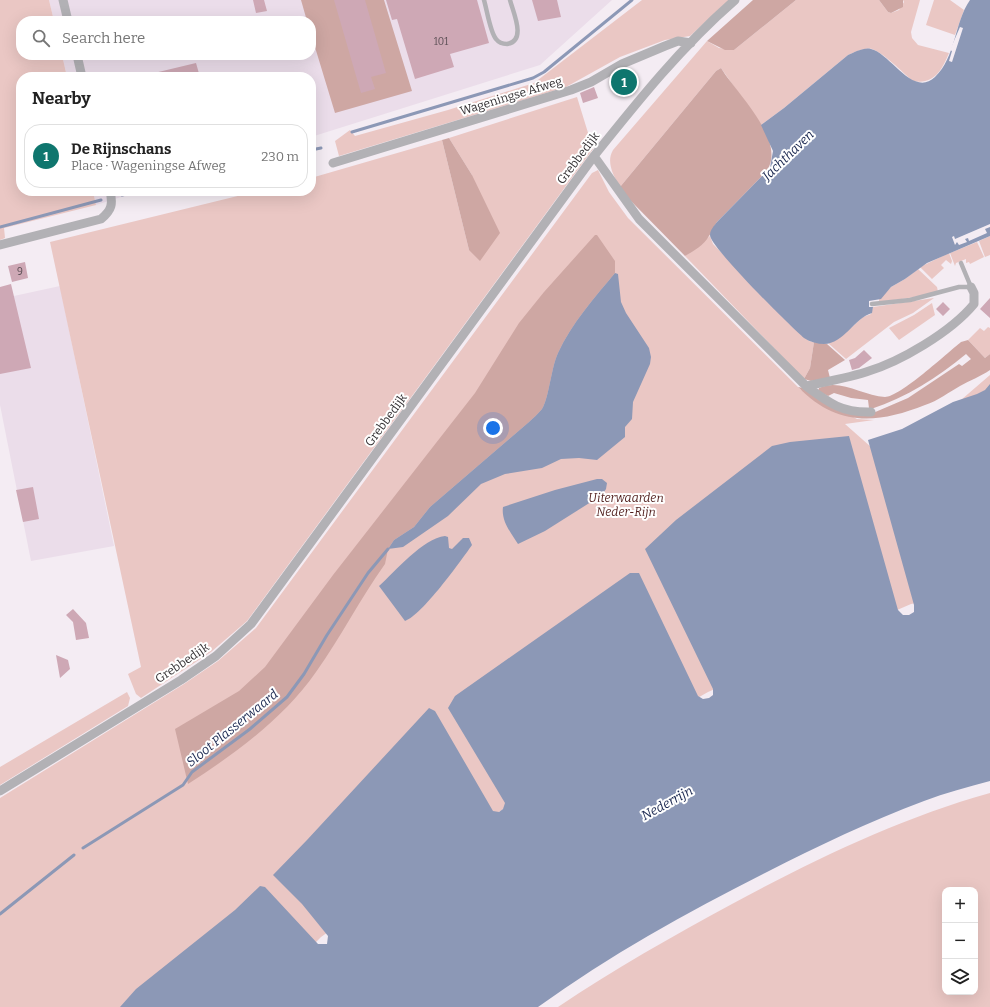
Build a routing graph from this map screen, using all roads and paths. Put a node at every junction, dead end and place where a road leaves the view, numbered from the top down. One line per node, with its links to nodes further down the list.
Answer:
1 (64, 0): 5 (street)
2 (484, 0): 3 (lane)
3 (510, 0)
4 (735, 0): 6 (street, Grebbedijk)
5 (67, 16)
6 (691, 43): 9 (street, Grebbedijk); 10 (street, Wageningse Afweg)
7 (78, 60): 8 (street)
8 (81, 72)
9 (594, 156): 16 (street); 18 (street, Grebbedijk)
10 (333, 163)
11 (111, 196): 12 (street)
12 (0, 245)
13 (961, 264): 14 (lane)
14 (971, 287): 15 (lane); 16 (street)
15 (872, 304)
16 (806, 386): 17 (street)
17 (871, 412)
18 (0, 791)

